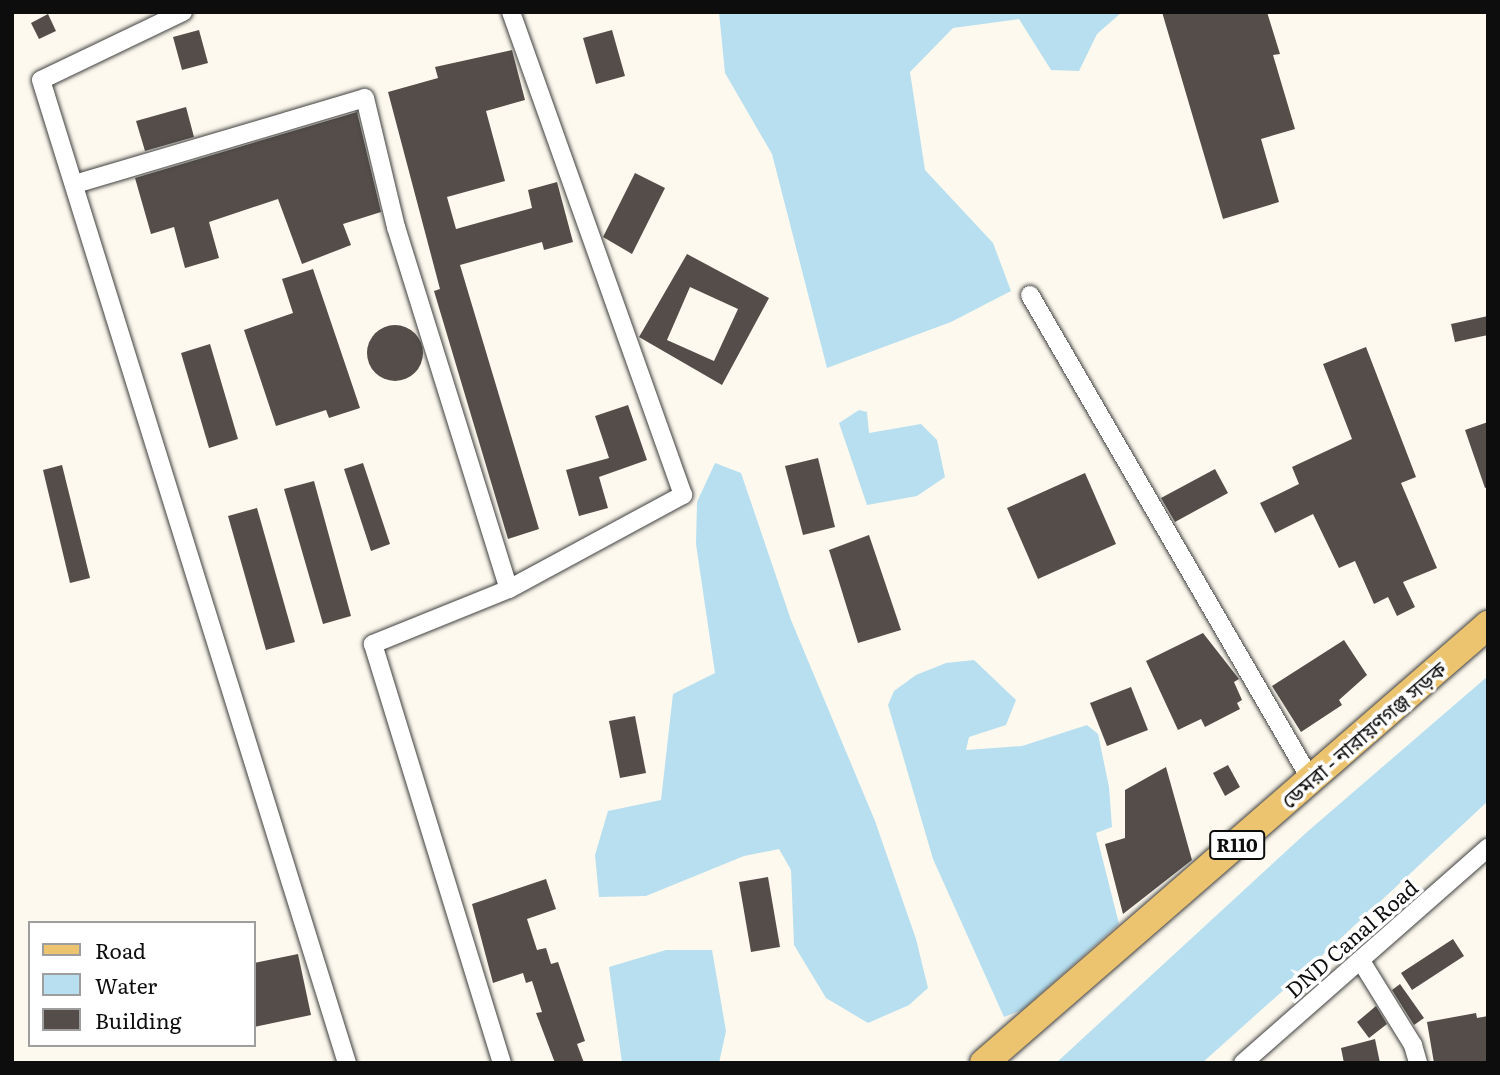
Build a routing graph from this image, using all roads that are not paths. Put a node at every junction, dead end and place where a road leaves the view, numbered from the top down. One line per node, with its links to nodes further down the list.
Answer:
1 (183, 12): 3 (street)
2 (512, 12): 5 (street)
3 (75, 184): 5 (street); 10 (street)
4 (1030, 295): 7 (street)
5 (509, 589): 11 (street)
6 (1488, 625): 7 (main road, ডেমরা - নারায়ণগঞ্জ সড়ক / R110)
7 (1311, 780): 12 (main road, ডেমরা - নারায়ণগঞ্জ সড়ক / R110)
8 (1488, 848): 9 (street, DND Canal Road)
9 (1361, 961): 13 (street, DND Canal Road); 14 (street)
10 (347, 1063)
11 (502, 1063)
12 (984, 1063)
13 (1243, 1063)
14 (1418, 1063)

